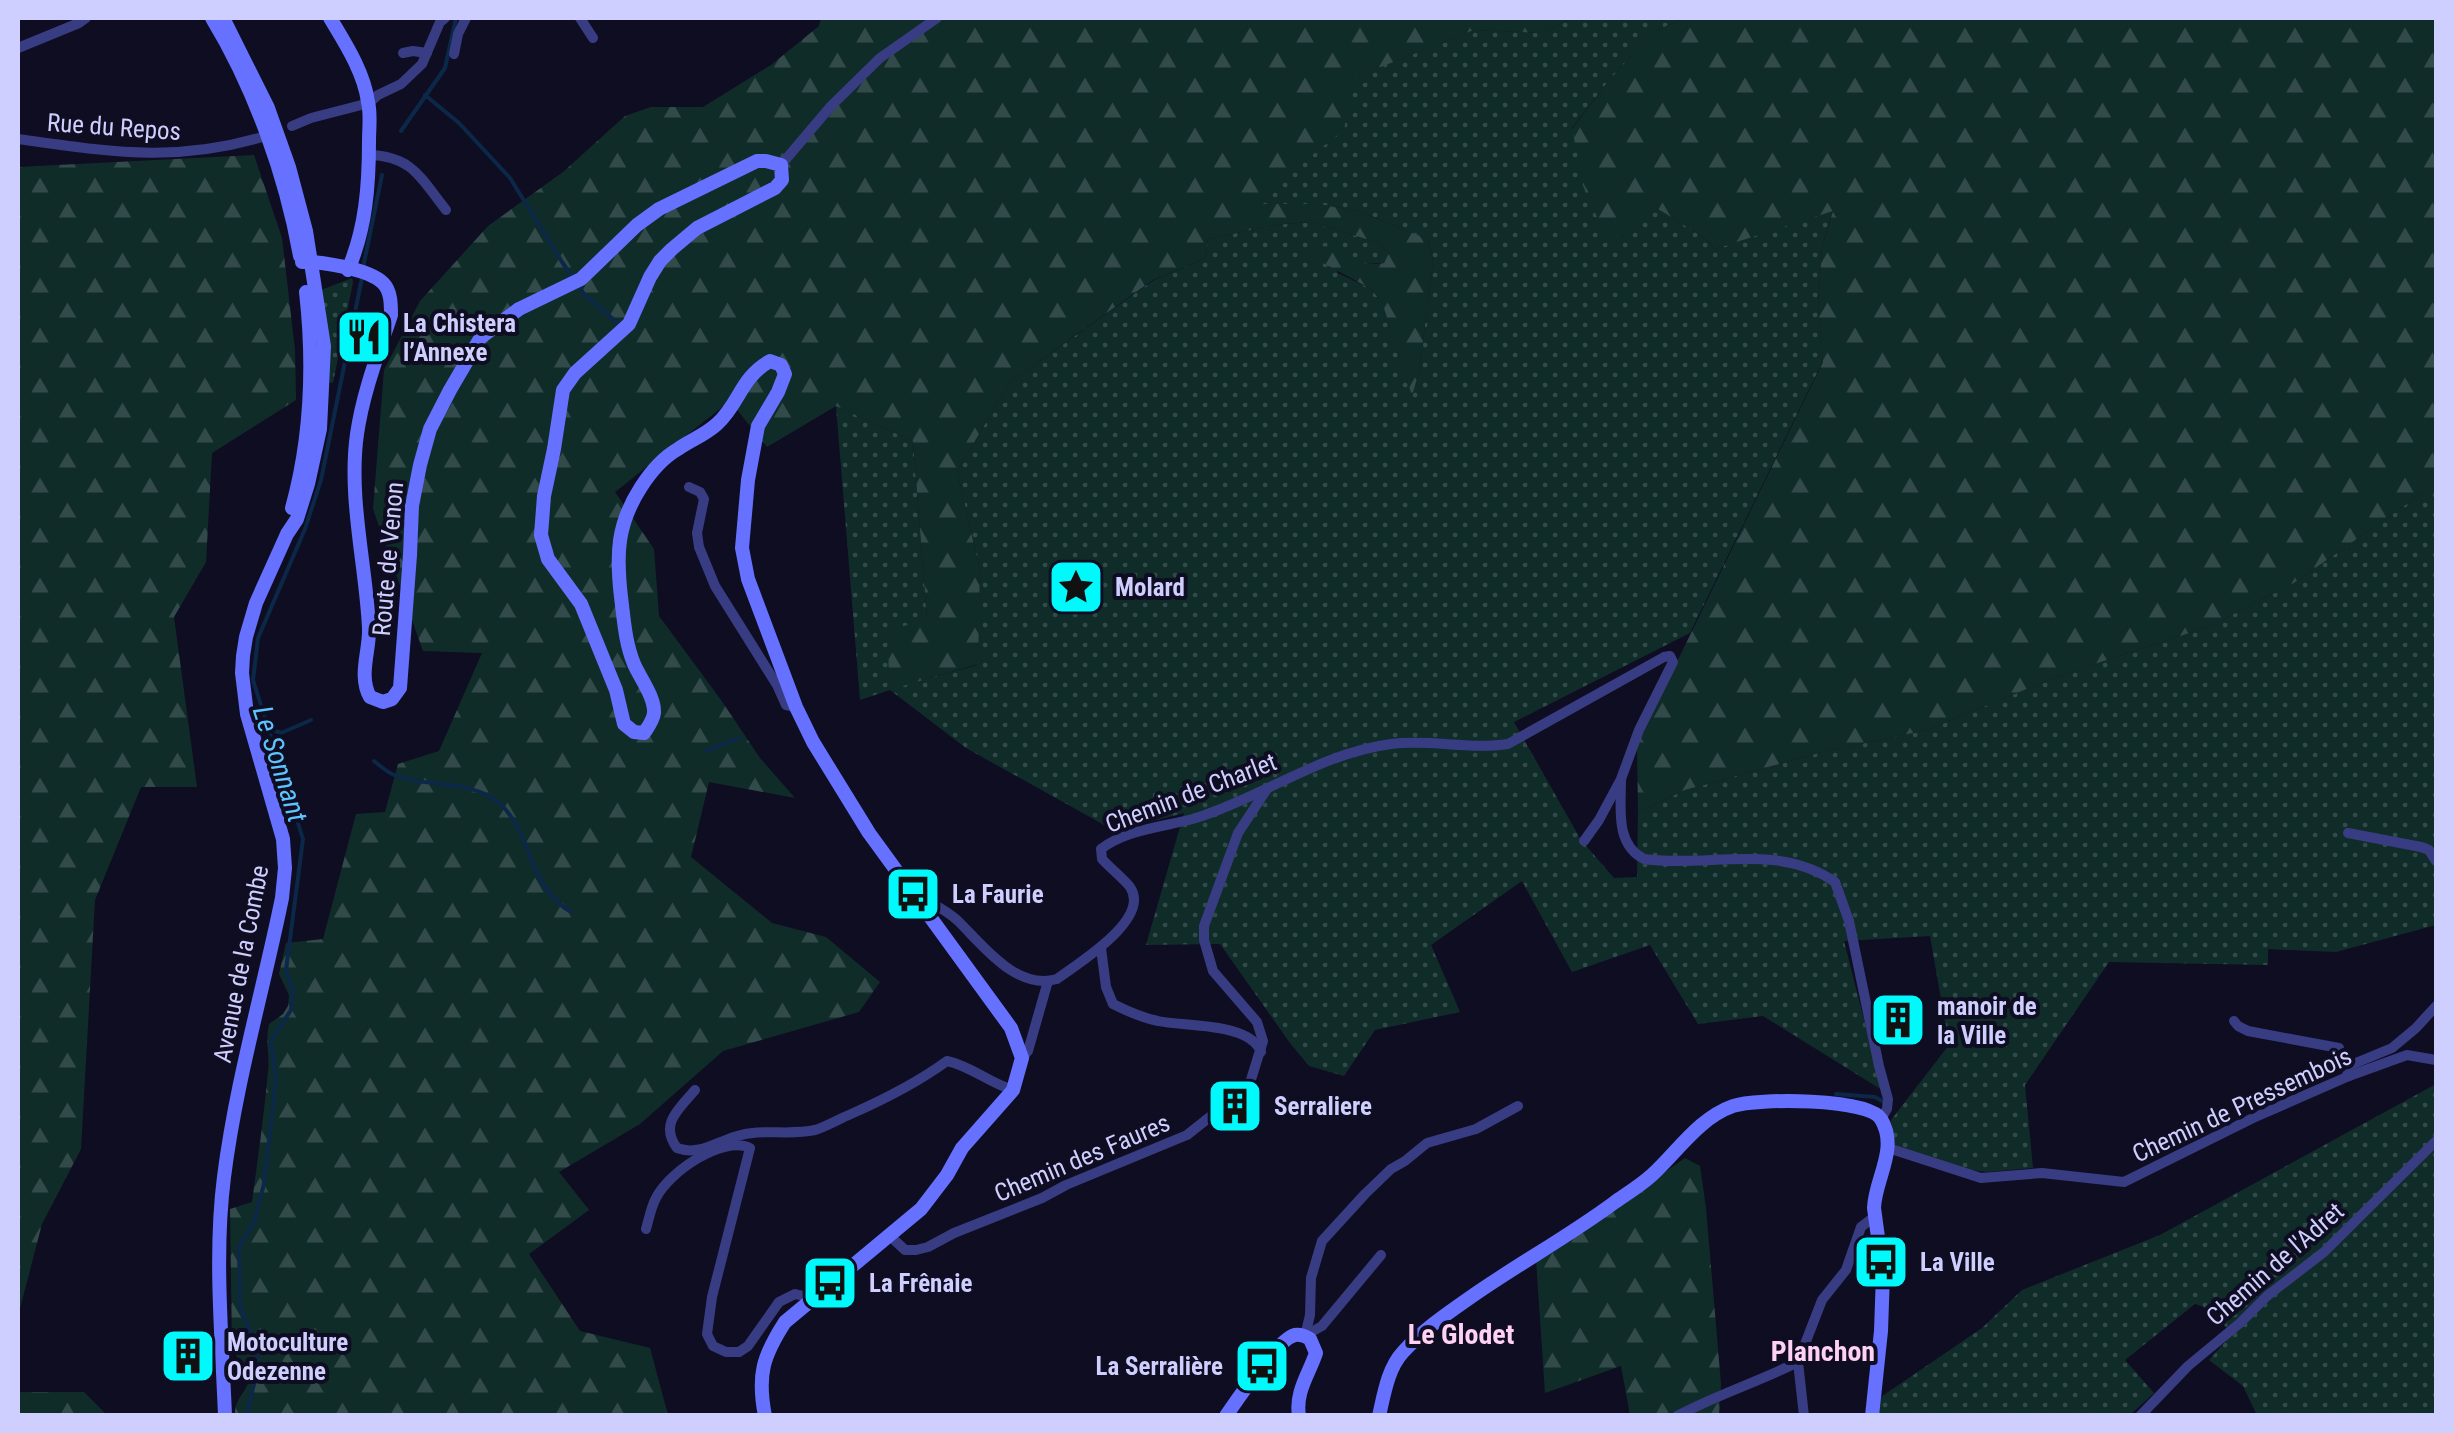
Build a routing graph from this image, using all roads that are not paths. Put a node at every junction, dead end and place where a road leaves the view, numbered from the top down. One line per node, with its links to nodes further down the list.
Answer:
1 (86, 18): 10 (street)
2 (212, 18): 15 (street)
3 (223, 18): 15 (street)
4 (330, 18): 14 (street)
5 (445, 18): 13 (street)
6 (466, 18): 12 (street)
7 (580, 18): 9 (street)
8 (937, 18): 18 (street)
9 (593, 38)
10 (18, 48)
11 (403, 54): 13 (street)
12 (454, 54)
13 (424, 59): 14 (street, Rue du Repos)
14 (369, 103): 15 (street, Rue du Repos); 17 (street)
15 (278, 131): 16 (street, Rue du Repos); 20 (street, Avenue de la Combe)
16 (18, 139)
17 (369, 155): 19 (street); 21 (street)
18 (781, 165): 21 (street, Route de Venon); 24 (street)
19 (446, 210)
20 (306, 262): 21 (street); 22 (street, Avenue de la Combe)
21 (358, 272): 22 (street)
22 (309, 283): 52 (street, Avenue de la Combe)
23 (689, 487): 24 (street)
24 (796, 708): 30 (street)
25 (1621, 779): 26 (street, Chemin de Charlet); 28 (street); 42 (street)
26 (1267, 788): 31 (street, Chemin de Charlet); 35 (street)
27 (2348, 833): 29 (street)
28 (1584, 841)
29 (2436, 861)
30 (917, 899): 32 (street); 36 (street)
31 (1101, 948): 32 (street, Chemin de Charlet); 35 (street)
32 (1048, 982): 36 (street)
33 (2436, 1006): 38 (street)
34 (2234, 1021): 38 (street)
35 (1261, 1053): 47 (street, Chemin des Faures)
36 (1022, 1058): 40 (street)
37 (2436, 1060): 38 (street, Chemin de Pressembois)
38 (2348, 1071): 44 (street, Chemin de Pressembois)
39 (694, 1090): 40 (street)
40 (1012, 1090): 47 (street)
41 (1518, 1106): 50 (street)
42 (1881, 1119): 44 (street); 56 (street)
43 (2436, 1142): 60 (street, Chemin de l'Adret)
44 (1888, 1148): 45 (street)
45 (1874, 1217): 51 (street); 59 (street)
46 (646, 1229): 49 (street)
47 (890, 1236): 49 (street)
48 (1380, 1255): 50 (street)
49 (812, 1298): 53 (street)
50 (1305, 1336): 54 (street); 55 (street)
51 (1798, 1362): 57 (street); 58 (street)
52 (225, 1416)
53 (765, 1416)
54 (1226, 1416)
55 (1299, 1416)
56 (1380, 1416)
57 (1677, 1416)
58 (1804, 1416)
59 (1872, 1416)
60 (2140, 1416)

